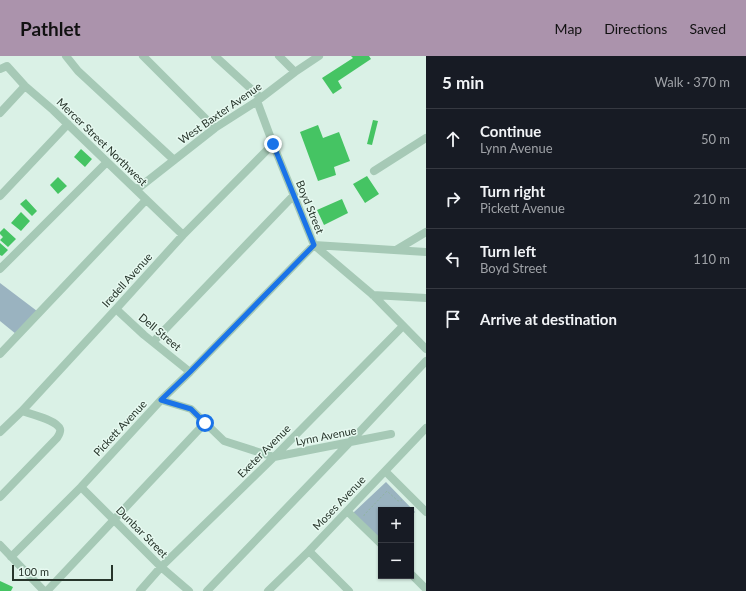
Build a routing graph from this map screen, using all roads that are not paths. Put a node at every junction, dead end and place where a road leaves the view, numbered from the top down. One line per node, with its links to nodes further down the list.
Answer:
1 (66, 56): 15 (street)
2 (143, 56): 12 (street)
3 (215, 56): 9 (street)
4 (279, 56): 7 (street)
5 (319, 56): 7 (street, West Baxter Avenue)
6 (4, 67): 8 (street, Mercer Street Northwest)
7 (295, 72): 9 (street, West Baxter Avenue)
8 (25, 86): 10 (street); 11 (street, Mercer Street Northwest)
9 (259, 99): 12 (street, West Baxter Avenue); 14 (street, Boyd Street)
10 (0, 113)
11 (68, 124): 16 (street, Mercer Street Northwest); 20 (street)
12 (215, 128): 15 (street, West Baxter Avenue)
13 (426, 138): 17 (street)
14 (273, 144): 19 (street, Boyd Street); 23 (street, Iredell Avenue)
15 (174, 160): 18 (street, West Baxter Avenue)
16 (107, 162): 18 (street, Mercer Street Northwest); 27 (street)
17 (374, 170)
18 (136, 190): 21 (street, Mercer Street Northwest)
19 (294, 195): 24 (street, Boyd Street); 32 (street)
20 (0, 196)
21 (146, 200): 23 (street, Mercer Street Northwest); 34 (street)
22 (426, 232): 25 (street)
23 (182, 235): 30 (street, Iredell Avenue)
24 (314, 245): 25 (street); 28 (street, Boyd Street); 36 (street, Pickett Avenue)
25 (395, 250): 26 (street)
26 (426, 252)
27 (0, 269)
28 (373, 295): 29 (street); 31 (street, Boyd Street)
29 (426, 298)
30 (116, 309): 32 (street, Dell Street); 38 (street, Iredell Avenue)
31 (403, 326): 33 (street, Boyd Street); 44 (street, Exeter Avenue)
32 (153, 342): 36 (street, Dell Street)
33 (426, 349)
34 (0, 354)
35 (426, 361): 43 (street)
36 (190, 372): 37 (street, Pickett Avenue)
37 (161, 400): 39 (street, Lynn Avenue); 46 (street, Pickett Avenue)
38 (22, 411): 41 (street, Iredell Avenue); 47 (street)
39 (205, 423): 44 (street, Lynn Avenue); 50 (street)
40 (426, 428): 45 (street, Moses Avenue)
41 (0, 432)
42 (392, 434): 43 (street, Lynn Avenue)
43 (350, 442): 44 (street, Lynn Avenue); 63 (street)
44 (274, 457): 55 (street, Exeter Avenue)
45 (385, 471): 48 (street, Moses Avenue); 49 (street)
46 (81, 487): 50 (street, Dunbar Street); 54 (street, Pickett Avenue)
47 (0, 497)
48 (347, 511): 51 (street); 53 (street, Moses Avenue)
49 (426, 512)
50 (114, 520): 55 (street, Dunbar Street); 60 (street)
51 (380, 543)
52 (0, 545): 54 (street)
53 (309, 550): 58 (street, Moses Avenue); 64 (street)
54 (11, 557): 59 (street)
55 (161, 567): 61 (street, Exeter Avenue); 62 (street, Dunbar Street)
56 (414, 577): 57 (street)
57 (426, 589)
58 (270, 590)
59 (44, 591)
60 (47, 591)
61 (140, 591)
62 (189, 591)
63 (207, 591)
64 (349, 591)

